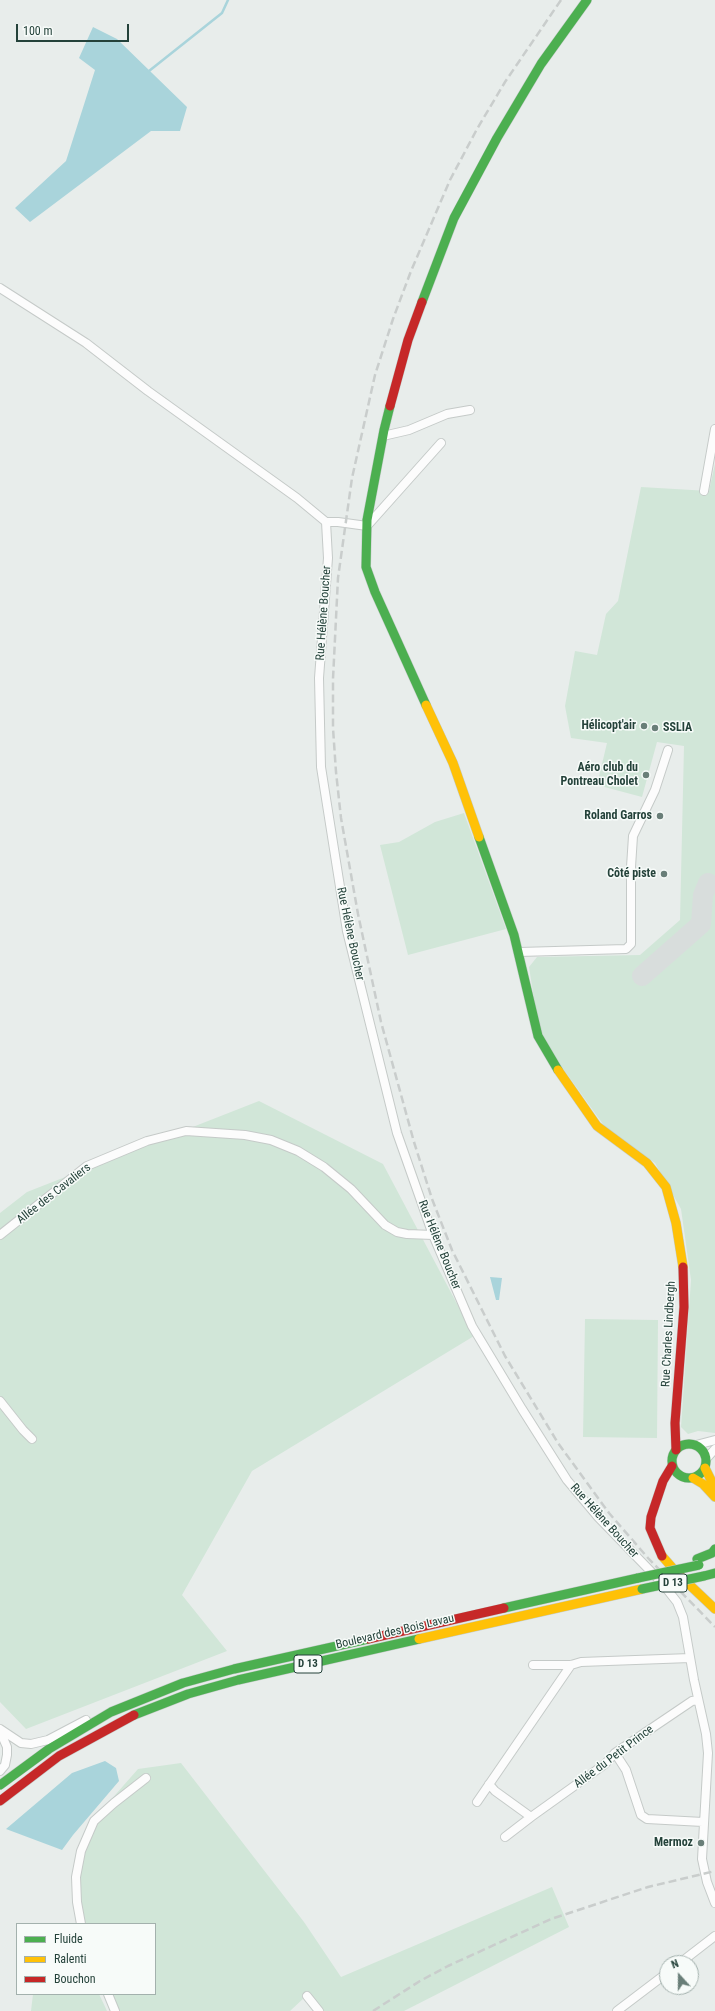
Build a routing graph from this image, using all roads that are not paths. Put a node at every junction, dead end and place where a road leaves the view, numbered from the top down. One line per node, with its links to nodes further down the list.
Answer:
1 (587, 0): 5 (street, Rue Charles Lindbergh)
2 (0, 288): 8 (street)
3 (470, 410): 5 (street)
4 (715, 429): 7 (street)
5 (383, 436): 9 (street, Rue Charles Lindbergh)
6 (441, 443): 9 (street)
7 (704, 491)
8 (326, 522): 9 (street); 13 (street, Rue Hélène Boucher)
9 (367, 526): 11 (street, Rue Charles Lindbergh)
10 (668, 750): 11 (street)
11 (519, 952): 15 (street, Rue Charles Lindbergh)
12 (0, 1235): 13 (street, Allée des Cavaliers)
13 (433, 1235): 33 (street, Rue Hélène Boucher)
14 (0, 1401): 16 (street)
15 (676, 1430): 18 (street); 20 (street, Rue Charles Lindbergh)
16 (32, 1439)
17 (715, 1440): 18 (street)
18 (692, 1444): 20 (street); 21 (street)
19 (715, 1449): 21 (street)
20 (676, 1450): 22 (street)
21 (706, 1463): 24 (street); 25 (street)
22 (672, 1466): 23 (street); 26 (street)
23 (680, 1476): 24 (street); 26 (street)
24 (693, 1478): 27 (street)
25 (715, 1488)
26 (660, 1490): 32 (street)
27 (715, 1497)
28 (715, 1549): 30 (street)
29 (715, 1561): 30 (street, D 13)
30 (698, 1562): 37 (street, Boulevard des Bois Lavau / D 13, bridge)
31 (715, 1573): 44 (street, Boulevard des Bois Lavau / D 13, bridge)
32 (715, 1609)
33 (690, 1658): 35 (street); 36 (street, Rue Hélène Boucher)
34 (533, 1665): 35 (street)
35 (571, 1665): 42 (street)
36 (698, 1700): 39 (street, Allée du Petit Prince); 47 (street, Rue Hélène Boucher)
37 (111, 1712): 38 (street); 43 (street, Boulevard des Bois Lavau / D 13)
38 (0, 1730): 40 (street)
39 (615, 1753): 46 (street, Allée du Petit Prince); 47 (street)
40 (0, 1771)
41 (146, 1778): 50 (street)
42 (489, 1784): 45 (street); 46 (street)
43 (0, 1785)
44 (0, 1801)
45 (477, 1802)
46 (531, 1817): 48 (street, Allée du Petit Prince)
47 (704, 1822): 49 (street, Rue Hélène Boucher)
48 (505, 1837)
49 (715, 1903)
50 (81, 1923)
51 (715, 1936): 52 (street)
52 (690, 1955)
53 (659, 1979): 58 (street)
54 (108, 1995): 56 (street)
55 (307, 1996): 57 (street)
56 (115, 2011)
57 (319, 2011)
58 (617, 2011)

